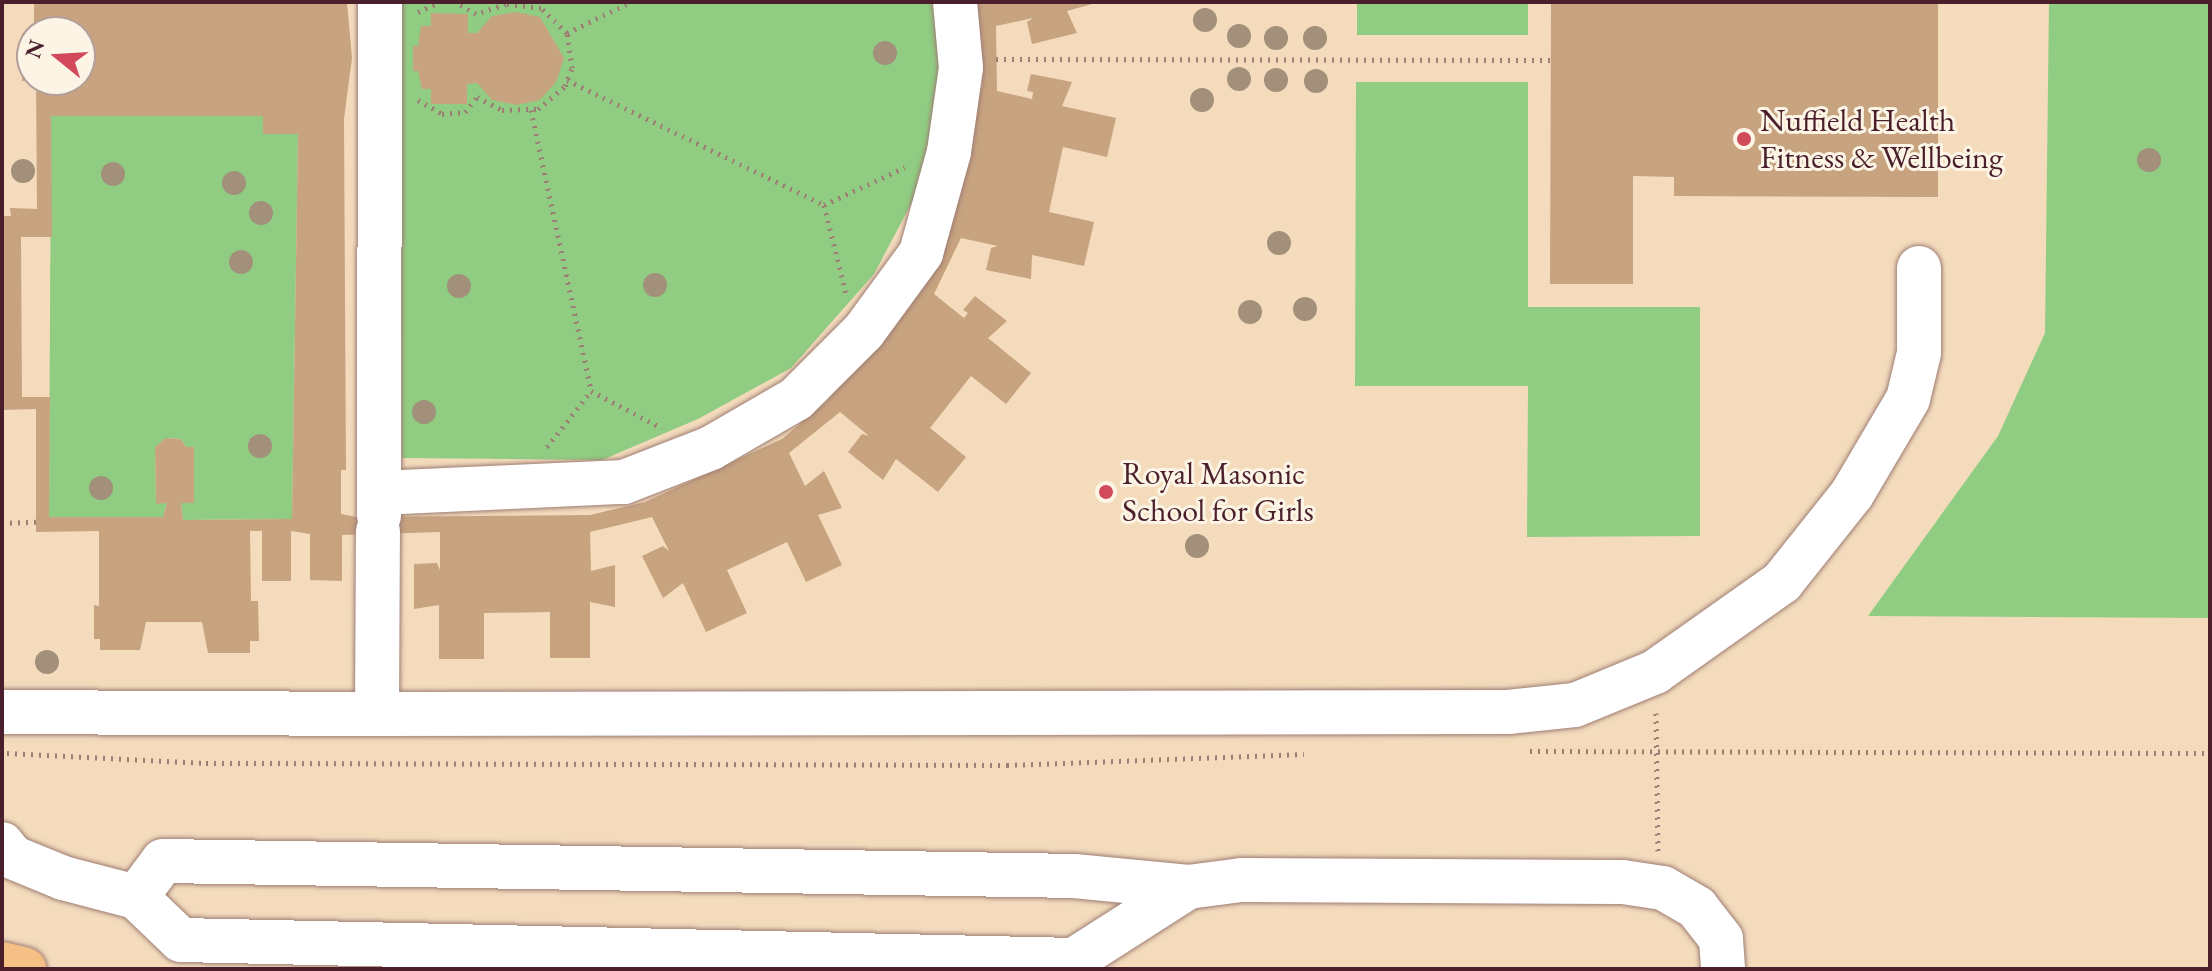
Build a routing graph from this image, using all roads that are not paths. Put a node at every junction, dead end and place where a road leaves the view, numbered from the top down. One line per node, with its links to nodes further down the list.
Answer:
1 (380, 2): 4 (lane)
2 (955, 2): 4 (lane)
3 (1919, 268): 6 (lane)
4 (379, 514): 6 (lane)
5 (2, 712): 6 (lane)
6 (377, 714)
7 (2, 844): 9 (lane)
8 (1188, 887): 9 (lane); 9 (lane); 12 (lane)
9 (136, 897)
10 (2, 964): 11 (main road)
11 (24, 969)
12 (1723, 969)

